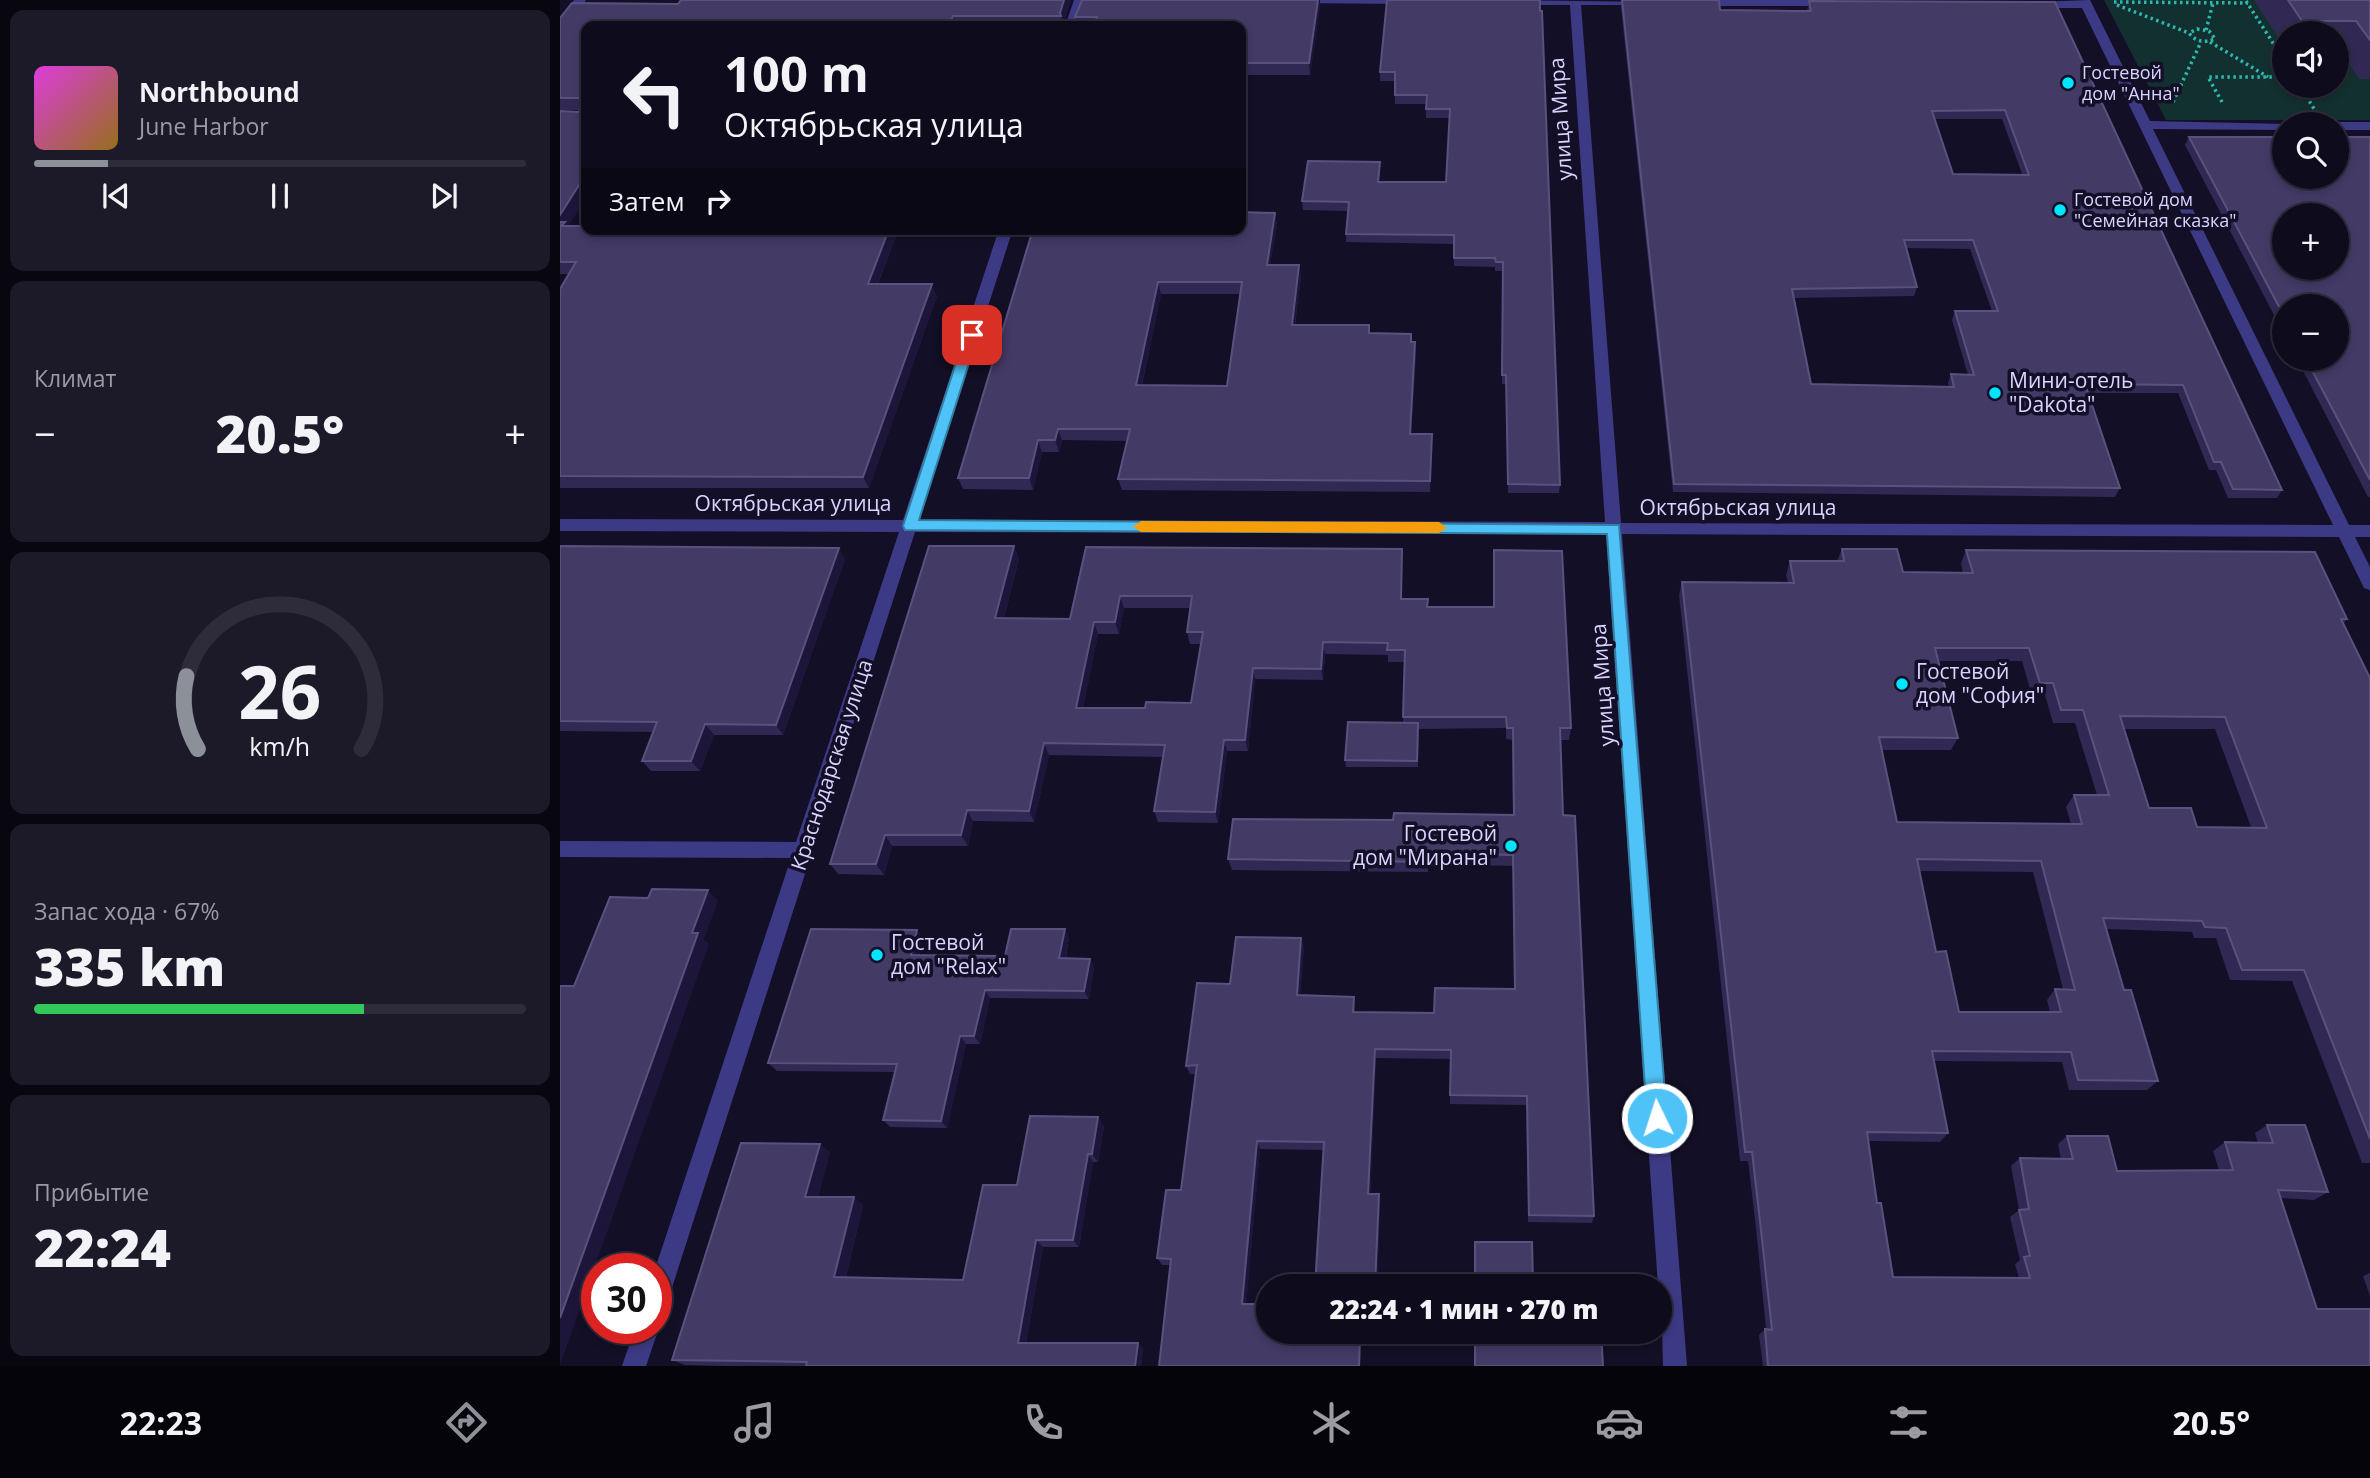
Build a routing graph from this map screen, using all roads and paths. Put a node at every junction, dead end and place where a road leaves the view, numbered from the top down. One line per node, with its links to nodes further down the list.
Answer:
1 (580, 0): 15 (street)
2 (1080, 0): 14 (street)
3 (1287, 0): 4 (street)
4 (1423, 1)
5 (1575, 1): 7 (street); 8 (street); 31 (street, улица Мира)
6 (2247, 1): 11 (path); 18 (path)
7 (1504, 2)
8 (1654, 2)
9 (1682, 2): 12 (street)
10 (2085, 2): 13 (street); 24 (street)
11 (2213, 3): 16 (path); 17 (path)
12 (1850, 4)
13 (2017, 4)
14 (1074, 21)
15 (560, 27)
16 (2206, 30): 17 (path); 20 (path)
17 (2189, 33): 19 (path)
18 (2272, 41)
19 (2201, 42): 20 (path); 22 (path)
20 (2210, 42): 21 (path)
21 (2269, 77): 23 (path)
22 (2173, 103)
23 (2224, 106)
24 (2146, 125): 25 (street); 32 (street)
25 (2272, 126)
26 (2349, 126): 27 (street)
27 (2370, 126)
28 (1004, 235): 30 (street, Краснодарская улица)
29 (560, 524): 30 (street, Октябрьская улица)
30 (910, 526): 31 (street, Октябрьская улица); 36 (street, Краснодарская улица)
31 (1614, 528): 32 (street, Октябрьская улица); 40 (street, улица Мира)
32 (2344, 531): 33 (street, Октябрьская улица); 34 (street)
33 (2370, 531)
34 (2370, 584)
35 (560, 849): 36 (street)
36 (804, 850): 37 (street, Краснодарская улица)
37 (671, 1253)
38 (642, 1344): 39 (street)
39 (635, 1366)
40 (1675, 1366)

